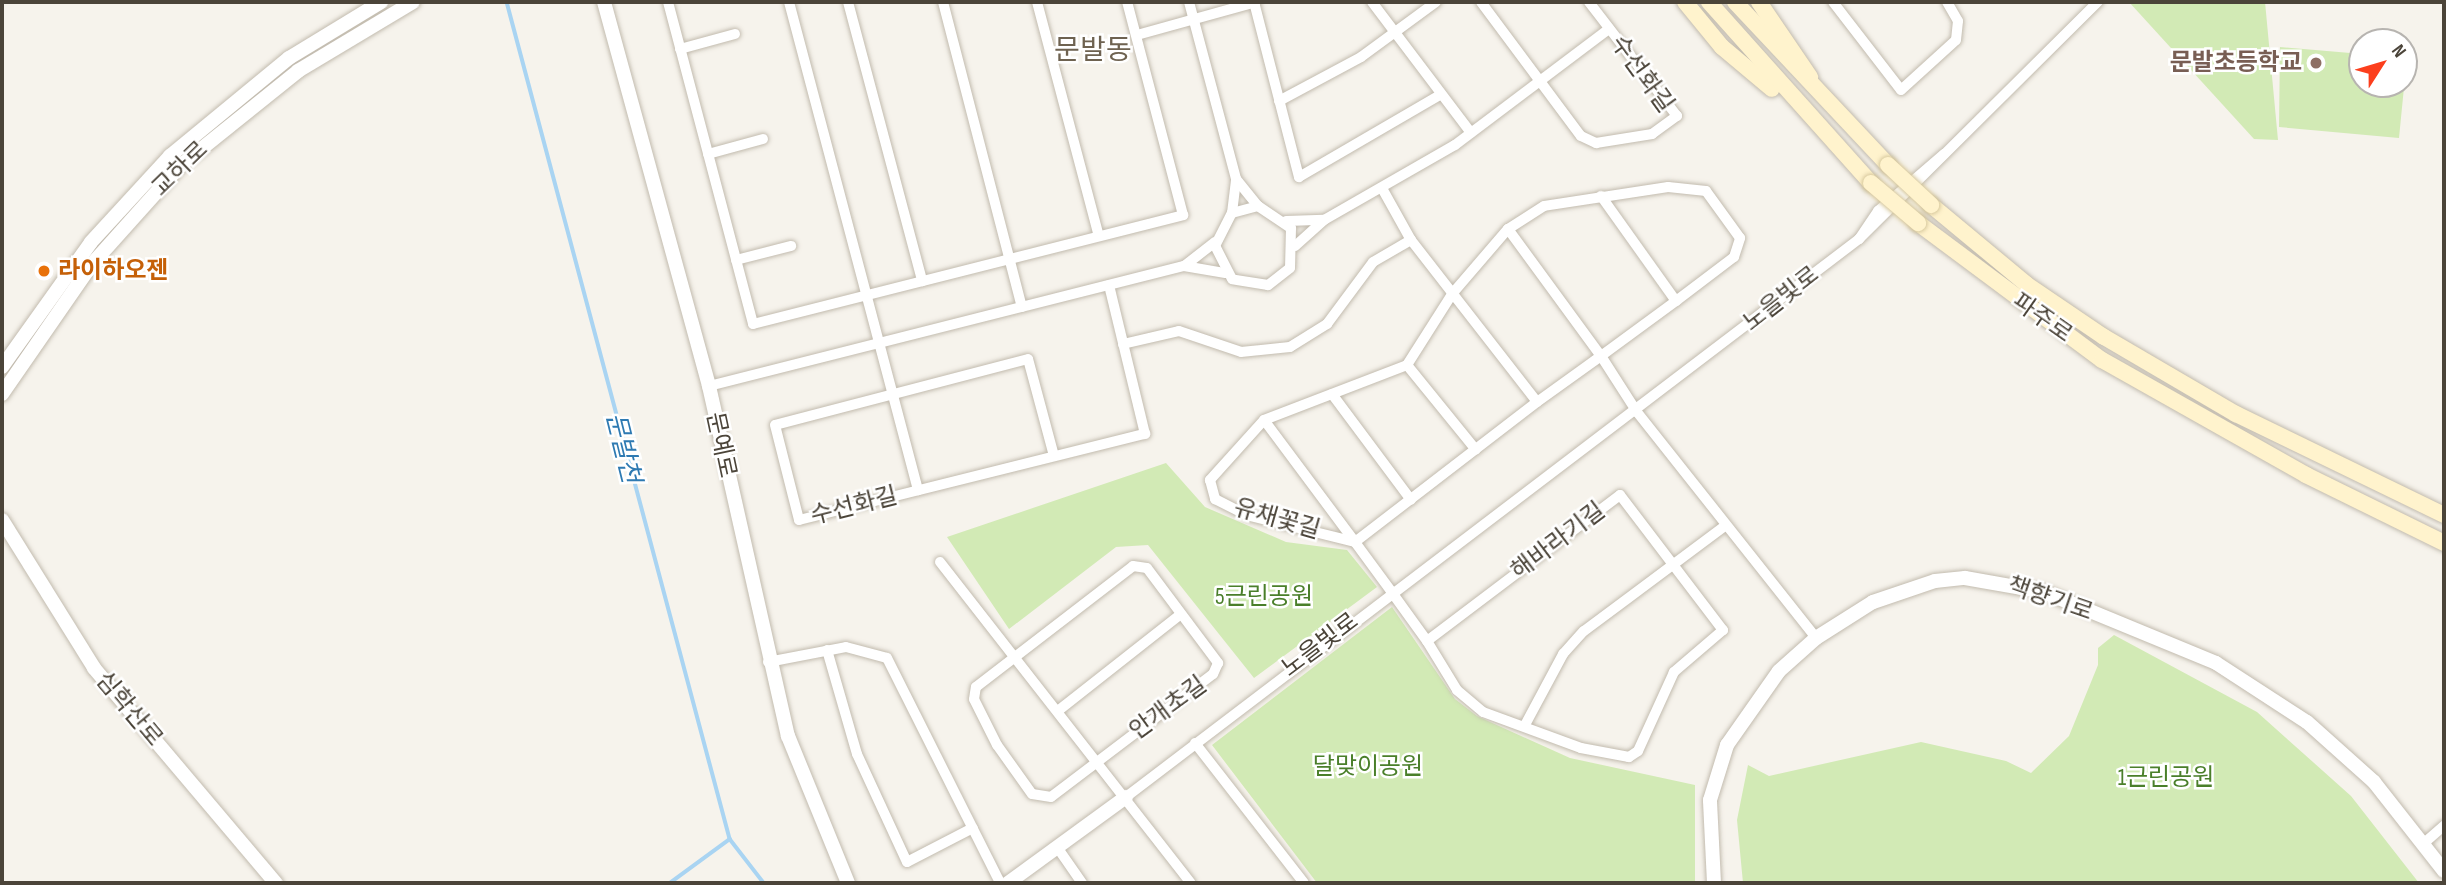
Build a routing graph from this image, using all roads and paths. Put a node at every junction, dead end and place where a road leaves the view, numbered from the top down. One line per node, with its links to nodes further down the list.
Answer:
1 (381, 2): 64 (street, 교하로)
2 (413, 2): 67 (street, 교하로)
3 (604, 2): 65 (street, 문예로)
4 (668, 2): 28 (street)
5 (789, 2): 57 (street, 수선화길)
6 (848, 2): 54 (street)
7 (943, 2): 50 (street)
8 (1037, 2): 45 (street)
9 (1127, 2): 27 (street)
10 (1189, 2): 23 (street)
11 (1255, 2): 23 (street); 31 (street)
12 (1372, 2): 25 (street)
13 (1436, 2): 25 (street)
14 (1481, 2): 29 (street, 수선화길)
15 (1589, 2): 24 (street, 수선화길)
16 (1685, 2): 33 (main road)
17 (1709, 2): 33 (main road, 파주로)
18 (1735, 2): 32 (main road, 파주로)
19 (1759, 2): 32 (main road)
20 (1833, 2): 21 (street)
21 (1947, 2)
22 (2098, 2): 70 (street, 노을빛로)
23 (1194, 19): 27 (street); 37 (street)
24 (1609, 29): 29 (street, 수선화길); 29 (street, 수선화길)
25 (1395, 32): 30 (street); 31 (street)
26 (735, 34): 28 (street)
27 (1137, 35): 45 (street)
28 (680, 49): 36 (street)
29 (1541, 81): 34 (street, 수선화길)
30 (1440, 95): 31 (street); 34 (street)
31 (1279, 101)
32 (1835, 114): 76 (main road, 파주로, bridge)
33 (1815, 125): 80 (main road, 파주로, bridge)
34 (1471, 133): 38 (street, 수선화길)
35 (763, 139): 36 (street)
36 (708, 154): 51 (street)
37 (1236, 179): 40 (street); 41 (street)
38 (1383, 190): 43 (street, 수선화길); 46 (street)
39 (1601, 196): 44 (street); 58 (street); 58 (street)
40 (1258, 206): 41 (street); 42 (street)
41 (1232, 213): 47 (street)
42 (1286, 220): 43 (street); 49 (street)
43 (1324, 220): 49 (street)
44 (1508, 229): 56 (street); 62 (street)
45 (1099, 236): 50 (street)
46 (1411, 240): 56 (street); 61 (street)
47 (1215, 242): 52 (street); 53 (street)
48 (791, 246): 51 (street)
49 (1295, 246): 53 (street)
50 (1011, 258): 54 (street); 59 (street)
51 (736, 260): 57 (street)
52 (1184, 266): 53 (street); 55 (street)
53 (1225, 273)
54 (922, 281): 57 (street)
55 (1109, 285): 59 (street); 61 (street, 수선화길)
56 (1452, 294): 63 (street); 69 (street)
57 (866, 295): 60 (street, 수선화길)
58 (1676, 301): 62 (street)
59 (1022, 307): 60 (street)
60 (878, 343): 65 (street); 66 (street, 수선화길)
61 (1123, 344): 73 (street, 수선화길)
62 (1601, 356): 69 (street); 70 (street)
63 (1407, 365): 68 (street, 유채꽃길); 72 (street)
64 (2, 367)
65 (709, 386): 89 (street, 문예로)
66 (892, 392): 73 (street, 수선화길); 74 (street, 수선화길); 74 (street, 수선화길)
67 (2, 394)
68 (1332, 394): 71 (street, 유채꽃길); 75 (street)
69 (1537, 402): 72 (street)
70 (1637, 412): 78 (street); 83 (street, 노을빛로)
71 (1264, 420): 79 (street, 유채꽃길); 79 (street, 유채꽃길)
72 (1476, 450): 75 (street)
73 (1054, 456): 74 (street, 수선화길)
74 (918, 490)
75 (1412, 500): 79 (street)
76 (2444, 515)
77 (2, 520): 100 (street, 심학산로)
78 (1725, 526): 82 (street); 85 (street)
79 (1355, 542): 83 (street, 유채꽃길)
80 (2444, 543)
81 (940, 562): 88 (street)
82 (1673, 564): 86 (street, 해바라기길); 91 (street); 91 (street, 해바라기길)
83 (1391, 591): 86 (street, 해바라기길); 92 (street, 노을빛로)
84 (1181, 614): 88 (street, 안개초길); 90 (street); 93 (street, 안개초길)
85 (1816, 638): 97 (street, 책향기로); 107 (street, 책향기로)
86 (1427, 641): 91 (street, 해바라기길)
87 (827, 650): 89 (street); 96 (street); 96 (street)
88 (1017, 655): 90 (street); 93 (street, 안개초길)
89 (768, 662): 101 (street, 문예로)
90 (1059, 710): 93 (street)
91 (1525, 725)
92 (1195, 743): 94 (street, 노을빛로); 106 (street)
93 (1097, 760): 94 (street)
94 (1126, 797): 98 (street, 노을빛로); 105 (street)
95 (2444, 826): 97 (street)
96 (973, 828): 102 (street)
97 (2423, 844): 99 (street, 책향기로)
98 (1057, 847): 103 (street, 노을빛로); 104 (street)
99 (2444, 871)
100 (276, 883)
101 (848, 883)
102 (1000, 883)
103 (1008, 883)
104 (1082, 883)
105 (1191, 883)
106 (1304, 883)
107 (1714, 883)

